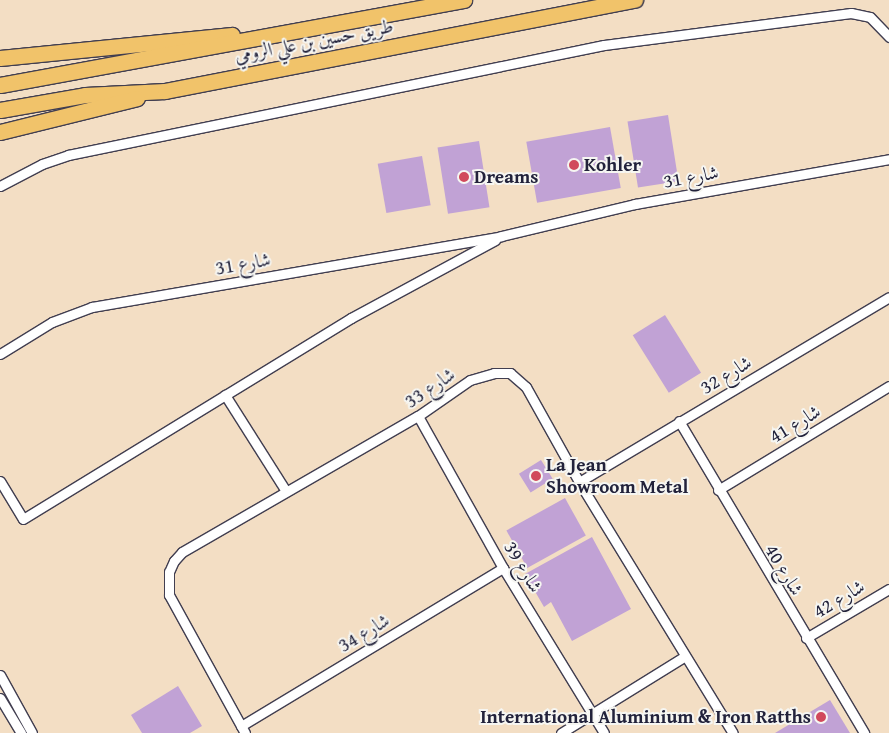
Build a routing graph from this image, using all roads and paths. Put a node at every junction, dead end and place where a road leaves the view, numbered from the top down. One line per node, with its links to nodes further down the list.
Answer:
1 (464, 0): 3 (highway, طريق حسين بن علي الرومي)
2 (635, 0): 7 (highway, طريق حسين بن علي الرومي)
3 (271, 35): 5 (highway); 6 (highway, طريق حسين بن علي الرومي)
4 (889, 37): 11 (street)
5 (0, 58)
6 (0, 85)
7 (165, 91): 8 (highway, طريق حسين بن علي الرومي); 9 (highway)
8 (0, 110)
9 (0, 132)
10 (889, 159): 12 (street, شارع 31)
11 (0, 186)
12 (501, 236): 14 (street, شارع 31); 16 (street, شارع 31)
13 (888, 300): 18 (street, 32 شارع)
14 (0, 354)
15 (889, 386): 21 (street, شارع 41)
16 (225, 395): 19 (street, شارع 31); 22 (street)
17 (418, 416): 20 (street, شارع 33); 22 (street, شارع 33); 23 (street, شارع 39)
18 (679, 421): 20 (street, 32 شارع); 21 (street, شارع 40)
19 (0, 481)
20 (579, 482): 26 (street, شارع 33)
21 (718, 490): 25 (street, شارع 40)
22 (286, 491): 30 (street, شارع 33)
23 (503, 568): 29 (street, شارع 39); 30 (street, شارع 34)
24 (889, 589): 25 (street, شارع 42)
25 (806, 638): 36 (street, شارع 40)
26 (685, 656): 29 (street); 35 (street, شارع 33)
27 (0, 674): 32 (street)
28 (0, 698): 31 (street)
29 (592, 713): 33 (street); 34 (street, شارع 39)
30 (243, 730)
31 (21, 733)
32 (32, 733)
33 (561, 733)
34 (604, 733)
35 (732, 733)
36 (864, 733)

